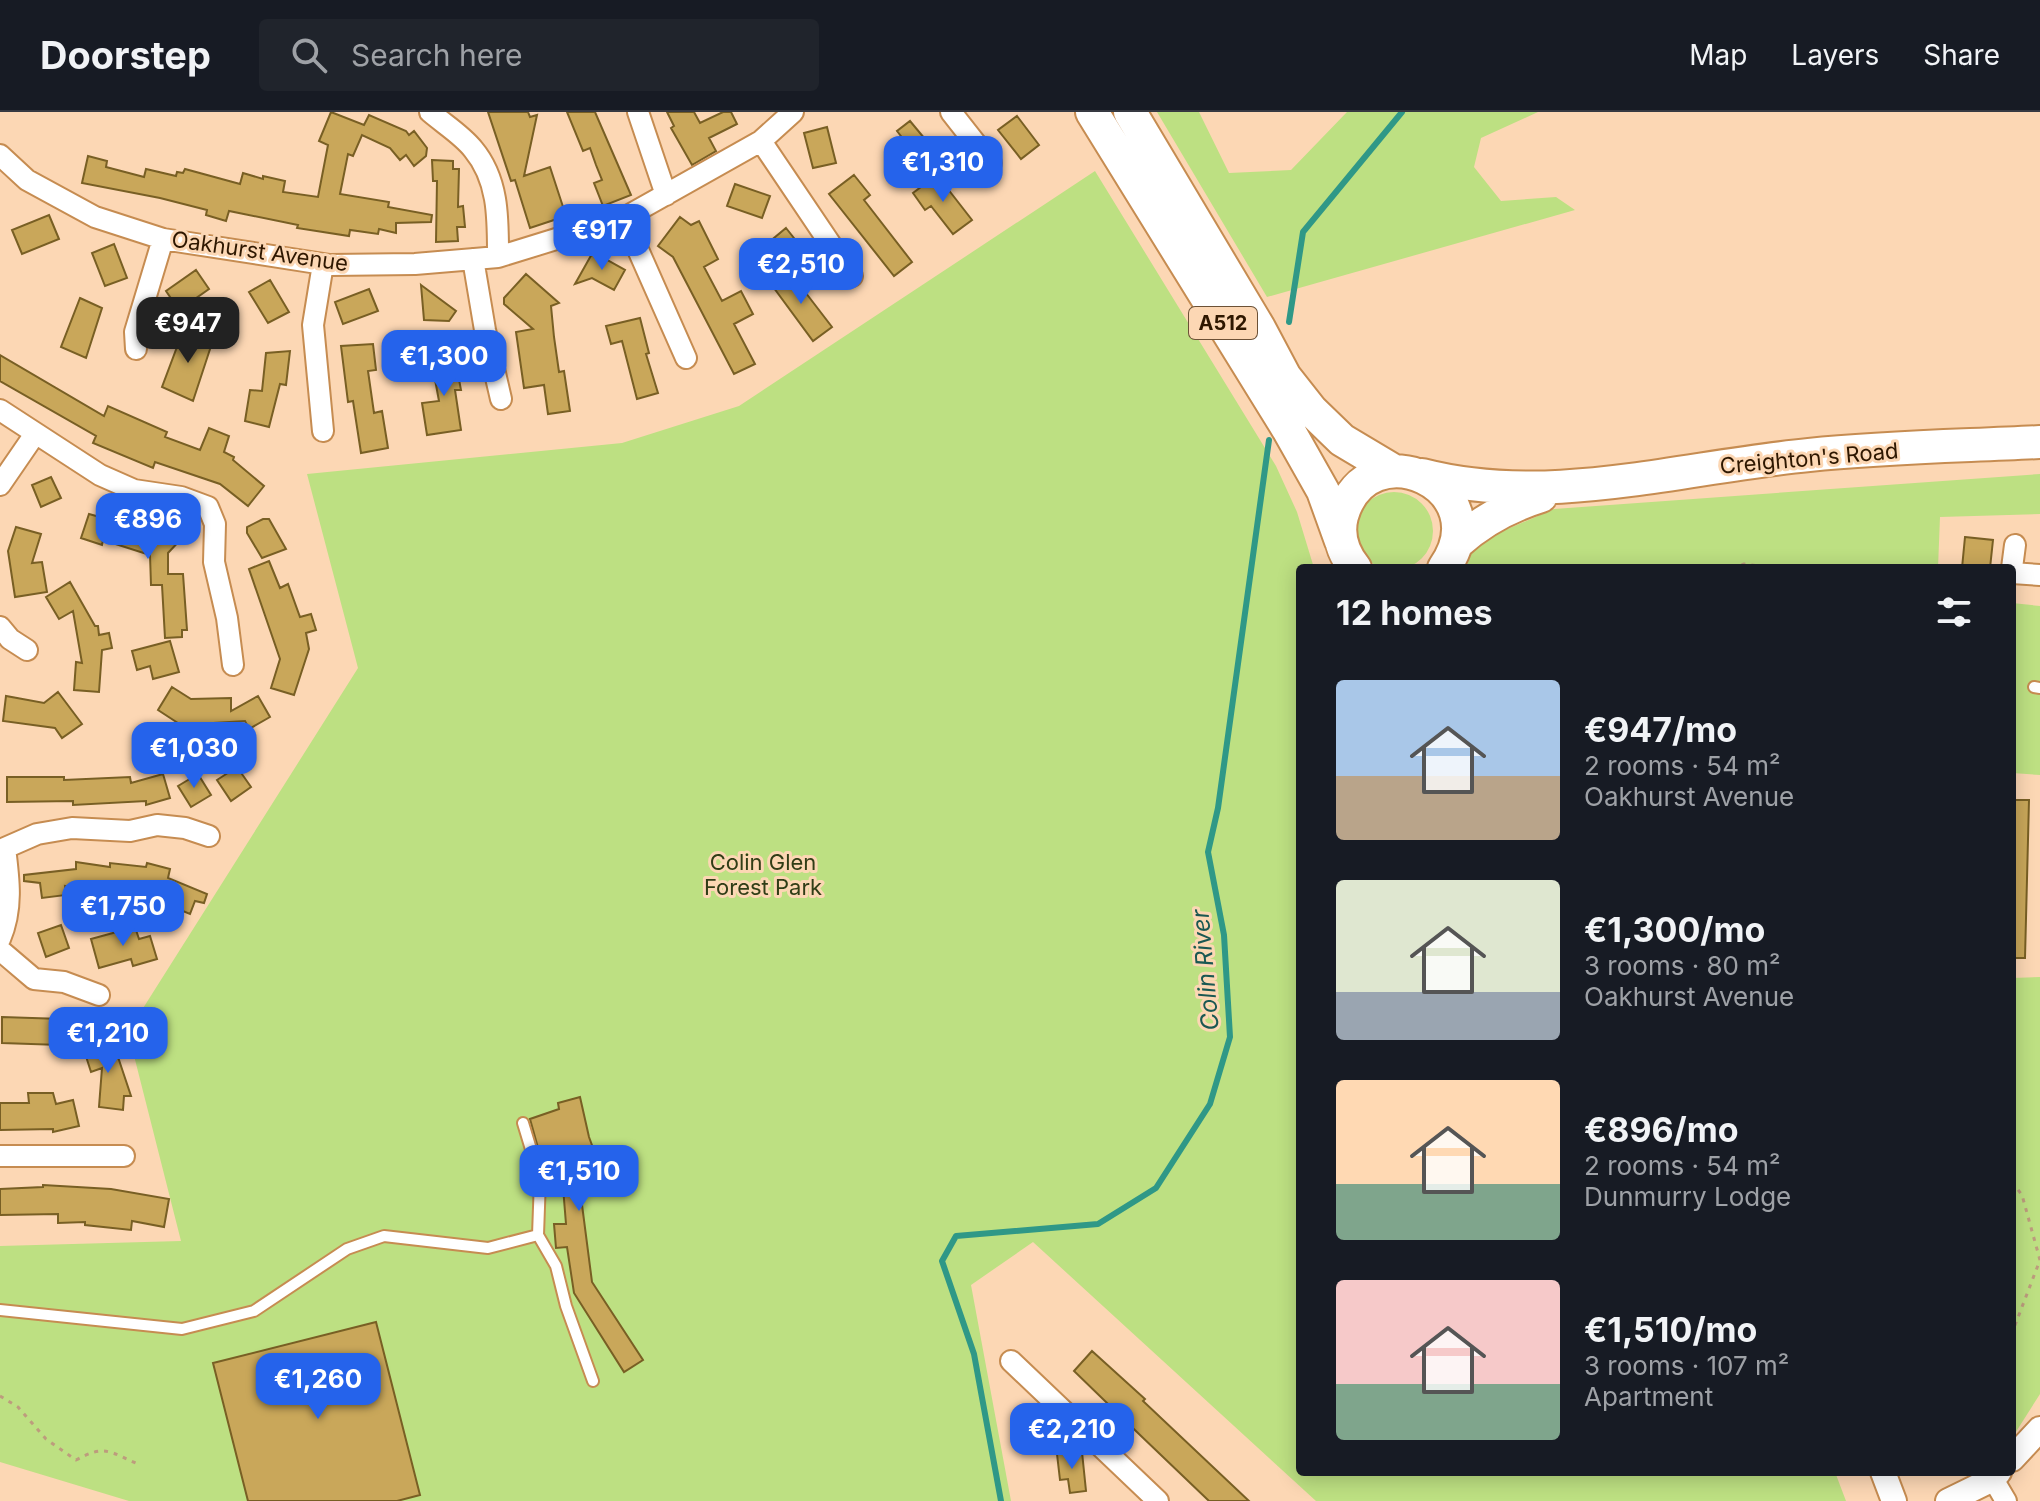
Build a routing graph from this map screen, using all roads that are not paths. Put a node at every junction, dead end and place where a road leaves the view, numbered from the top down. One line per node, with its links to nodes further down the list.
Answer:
1 (430, 112): 13 (street)
2 (638, 112): 10 (street)
3 (793, 112): 7 (street, Oakhurst Avenue)
4 (951, 112): 9 (street)
5 (1092, 112): 28 (highway, A512)
6 (1130, 112): 24 (highway, A512)
7 (761, 141): 10 (street, Oakhurst Avenue); 16 (street)
8 (1, 157): 12 (street, Oakhurst Avenue)
9 (991, 163)
10 (666, 195): 11 (street, Oakhurst Avenue)
11 (624, 218): 13 (street, Oakhurst Avenue); 18 (street)
12 (163, 239): 15 (street, Oakhurst Avenue); 17 (street)
13 (498, 257): 14 (street, Oakhurst Avenue)
14 (473, 259): 15 (street, Oakhurst Avenue); 19 (street)
15 (323, 264): 21 (street)
16 (852, 276)
17 (136, 349)
18 (686, 358)
19 (501, 399)
20 (0, 410): 22 (street)
21 (323, 431)
22 (35, 434): 25 (street); 35 (street)
23 (2040, 442): 26 (highway, Creighton's Road / A512)
24 (1411, 473): 26 (highway, Creighton's Road / A512); 28 (highway, A512); 29 (highway, A512)
25 (0, 485)
26 (1579, 486): 29 (highway, Creighton's Road / A512)
27 (2015, 545): 30 (street)
28 (1348, 554)
29 (1451, 559)
30 (2013, 564)
31 (2016, 571): 32 (street)
32 (2040, 575)
33 (0, 627): 34 (street)
34 (27, 650)
35 (233, 665)
36 (209, 836): 37 (street)
37 (0, 939)
38 (0, 950): 39 (street)
39 (99, 995)
40 (523, 1123): 43 (lane)
41 (0, 1156): 42 (street)
42 (124, 1156)
43 (538, 1235): 44 (lane); 46 (lane)
44 (0, 1310)
45 (1011, 1361): 52 (street)
46 (593, 1381)
47 (2040, 1429): 48 (street)
48 (2016, 1455)
49 (1885, 1476): 53 (street)
50 (1994, 1476): 54 (street)
51 (1996, 1476): 55 (street)
52 (1156, 1500)
53 (1894, 1501)
54 (1948, 1501)
55 (2006, 1501)

